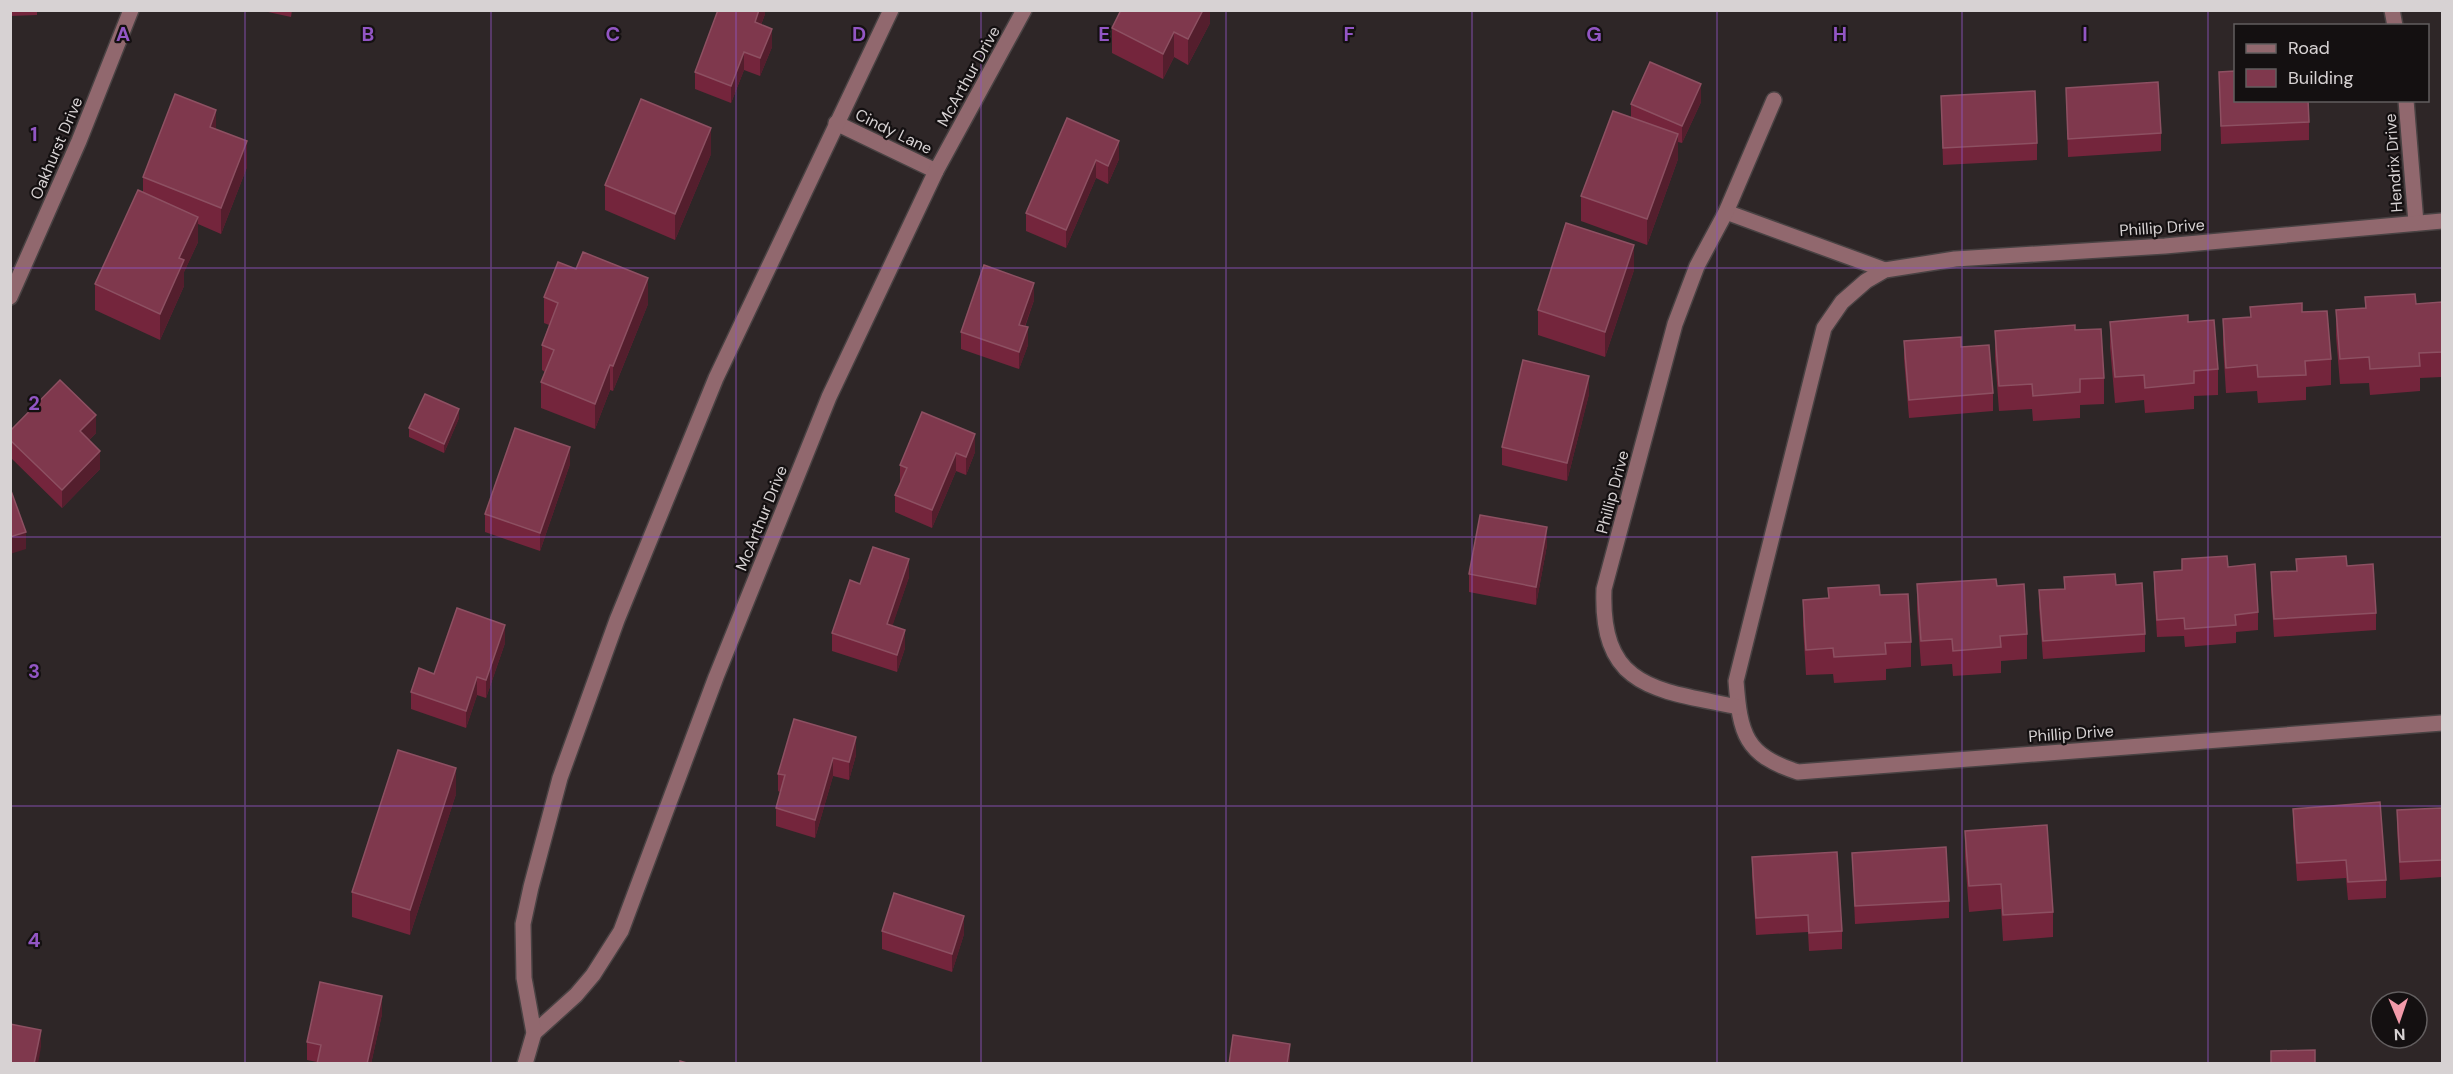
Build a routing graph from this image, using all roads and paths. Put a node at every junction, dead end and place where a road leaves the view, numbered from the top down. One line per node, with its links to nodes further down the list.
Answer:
1 (131, 10): 12 (street, Oakhurst Drive)
2 (891, 10): 6 (street)
3 (1024, 10): 7 (street, McArthur Drive)
4 (1774, 100): 8 (street, Phillip Drive)
5 (2406, 102): 10 (street, Hendrix Drive)
6 (836, 123): 7 (street, Cindy Lane); 15 (street)
7 (936, 171): 15 (street, McArthur Drive)
8 (1726, 212): 11 (street, Phillip Drive); 13 (street, Phillip Drive)
9 (2442, 221): 10 (street, Phillip Drive)
10 (2415, 224): 11 (street, Phillip Drive)
11 (1885, 270): 13 (street, Phillip Drive)
12 (10, 297)
13 (1738, 707): 14 (street, Phillip Drive)
14 (2442, 723)
15 (534, 1032): 16 (street)
16 (525, 1064)

